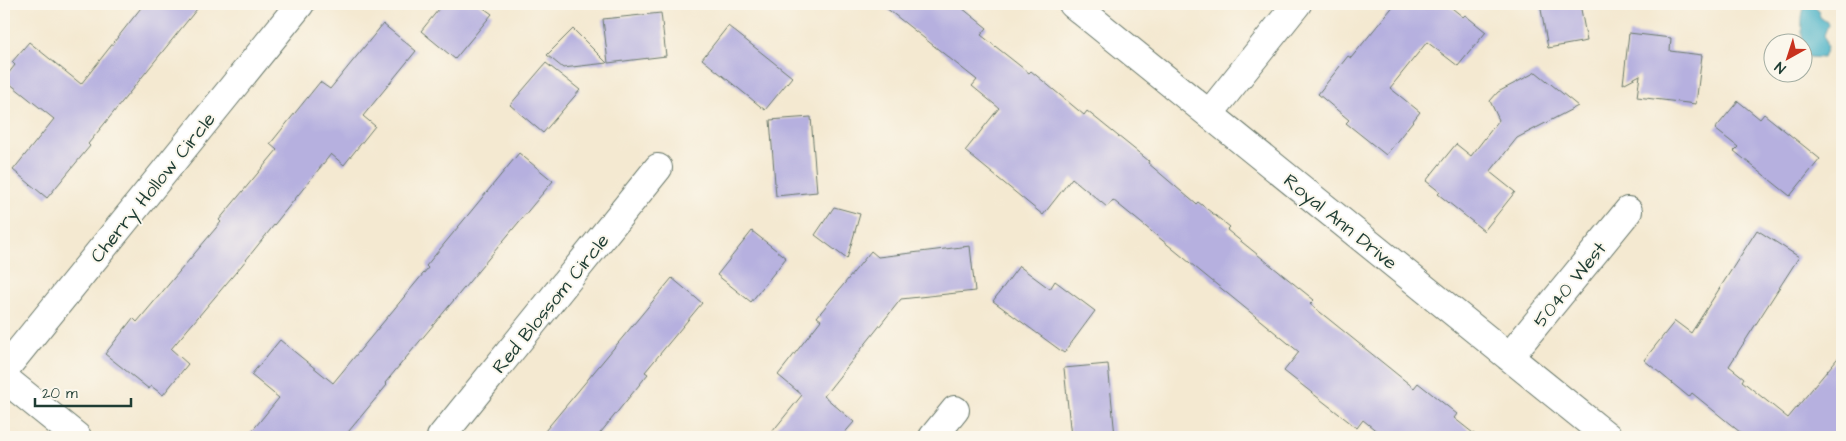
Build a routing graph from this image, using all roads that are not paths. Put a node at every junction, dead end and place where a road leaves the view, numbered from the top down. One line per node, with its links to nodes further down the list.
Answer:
1 (300, 4): 8 (street, Cherry Hollow Circle)
2 (1073, 4): 4 (street, Royal Ann Drive)
3 (1297, 4): 4 (street)
4 (1209, 114): 7 (street, Royal Ann Drive)
5 (658, 168): 12 (street, Red Blossom Circle)
6 (1628, 211): 7 (street, 5040 West)
7 (1510, 357): 14 (street, Royal Ann Drive)
8 (4, 370)
9 (4, 378): 11 (street)
10 (955, 410): 13 (street)
11 (77, 437)
12 (441, 437)
13 (934, 437)
14 (1608, 437)

